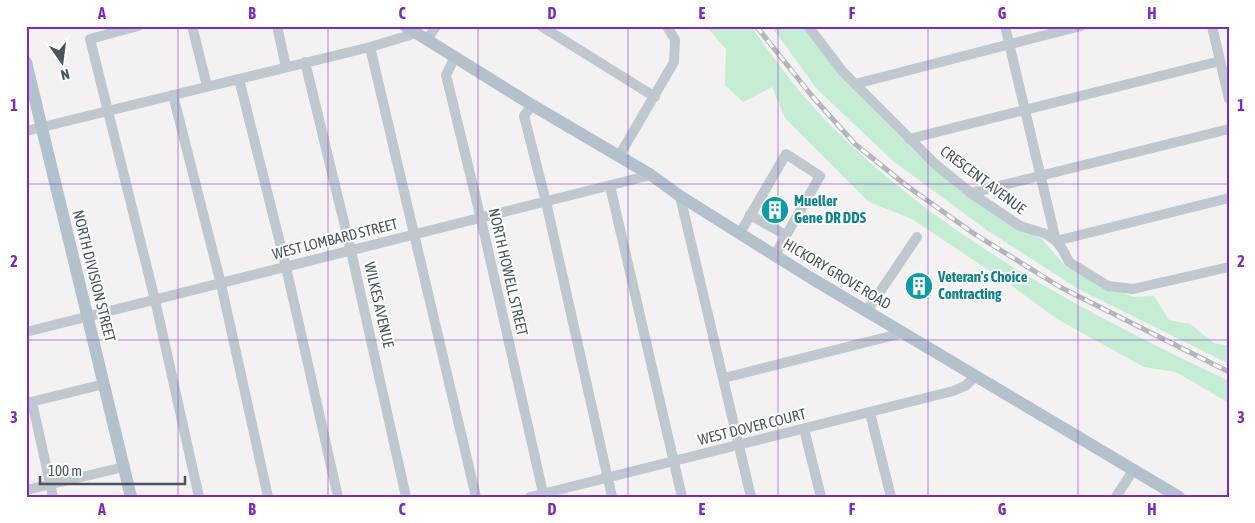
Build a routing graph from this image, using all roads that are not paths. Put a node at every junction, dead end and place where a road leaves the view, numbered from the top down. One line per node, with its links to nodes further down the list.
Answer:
1 (138, 26): 12 (street)
2 (192, 26): 23 (street)
3 (277, 26): 20 (street)
4 (405, 26): 13 (main road, HICKORY GROVE ROAD)
5 (436, 26): 13 (street)
6 (541, 26): 26 (street)
7 (667, 26): 26 (street)
8 (1005, 26): 14 (street)
9 (1081, 26): 14 (street)
10 (1212, 26): 17 (street)
11 (810, 27): 22 (street, CRESCENT AVENUE)
12 (107, 30): 29 (street)
13 (422, 37): 15 (street); 16 (main road, HICKORY GROVE ROAD)
14 (1009, 45): 22 (street); 28 (street)
15 (370, 47): 19 (street); 45 (street)
16 (455, 57): 27 (main road, HICKORY GROVE ROAD); 43 (street, NORTH HOWELL STREET)
17 (1220, 61): 24 (street); 28 (street)
18 (26, 62): 30 (main road, NORTH DIVISION STREET)
19 (305, 62): 20 (street); 49 (street, WILKES AVENUE)
20 (286, 67): 21 (street)
21 (239, 78): 23 (street); 51 (street)
22 (855, 84): 33 (street, CRESCENT AVENUE)
23 (207, 86): 25 (street)
24 (1228, 92)
25 (173, 95): 29 (street); 53 (street)
26 (655, 97): 34 (street)
27 (532, 105): 34 (main road, HICKORY GROVE ROAD); 41 (street)
28 (1025, 110): 33 (street); 36 (street)
29 (108, 111): 30 (street); 54 (street)
30 (41, 128): 32 (street); 56 (main road, NORTH DIVISION STREET)
31 (1229, 129): 36 (street)
32 (26, 131)
33 (909, 139): 38 (street, CRESCENT AVENUE)
34 (619, 156): 35 (main road, HICKORY GROVE ROAD)
35 (651, 175): 37 (street, WEST LOMBARD STREET); 39 (main road, HICKORY GROVE ROAD)
36 (1041, 176): 38 (street); 48 (street)
37 (610, 186): 41 (street, WEST LOMBARD STREET); 66 (street)
38 (971, 193): 48 (street, CRESCENT AVENUE)
39 (680, 196): 44 (main road, HICKORY GROVE ROAD); 60 (street)
40 (1229, 198): 48 (street)
41 (546, 202): 43 (street, WEST LOMBARD STREET); 69 (street)
42 (750, 215): 44 (street); 46 (street); 46 (street)
43 (481, 219): 45 (street, WEST LOMBARD STREET); 72 (street, NORTH HOWELL STREET)
44 (740, 233): 50 (main road, HICKORY GROVE ROAD)
45 (415, 235): 49 (street, WEST LOMBARD STREET); 79 (street)
46 (786, 235): 50 (street)
47 (916, 237): 55 (street)
48 (1056, 241): 52 (street)
49 (351, 251): 51 (street, WEST LOMBARD STREET); 78 (street, WILKES AVENUE)
50 (774, 255): 55 (main road, HICKORY GROVE ROAD)
51 (286, 267): 53 (street, WEST LOMBARD STREET); 77 (street)
52 (1229, 267)
53 (221, 284): 54 (street, WEST LOMBARD STREET); 76 (street)
54 (155, 300): 56 (street, WEST LOMBARD STREET); 75 (street)
55 (867, 311): 58 (main road, HICKORY GROVE ROAD)
56 (88, 317): 57 (street, WEST LOMBARD STREET); 61 (main road, NORTH DIVISION STREET)
57 (26, 332)
58 (903, 332): 59 (main road, HICKORY GROVE ROAD); 60 (street)
59 (976, 376): 63 (street, WEST DOVER COURT); 68 (main road, HICKORY GROVE ROAD)
60 (724, 378): 65 (street)
61 (104, 384): 62 (street); 67 (main road, NORTH DIVISION STREET)
62 (29, 403): 70 (street)
63 (870, 412): 64 (street, WEST DOVER COURT); 85 (street)
64 (804, 429): 65 (street, WEST DOVER COURT); 84 (street)
65 (739, 446): 66 (street, WEST DOVER COURT); 83 (street)
66 (674, 462): 69 (street, WEST DOVER COURT); 82 (street)
67 (124, 467): 70 (street); 74 (main road, NORTH DIVISION STREET)
68 (1134, 469): 86 (street); 87 (main road, HICKORY GROVE ROAD)
69 (608, 478): 72 (street, WEST DOVER COURT); 81 (street)
70 (51, 484): 71 (street); 73 (street)
71 (26, 490)
72 (543, 495): 80 (street, WEST DOVER COURT)
73 (53, 497)
74 (131, 497)
75 (199, 497)
76 (268, 497)
77 (338, 497)
78 (406, 497)
79 (476, 497)
80 (530, 497)
81 (612, 497)
82 (682, 497)
83 (751, 497)
84 (821, 497)
85 (891, 497)
86 (1116, 497)
87 (1180, 497)

